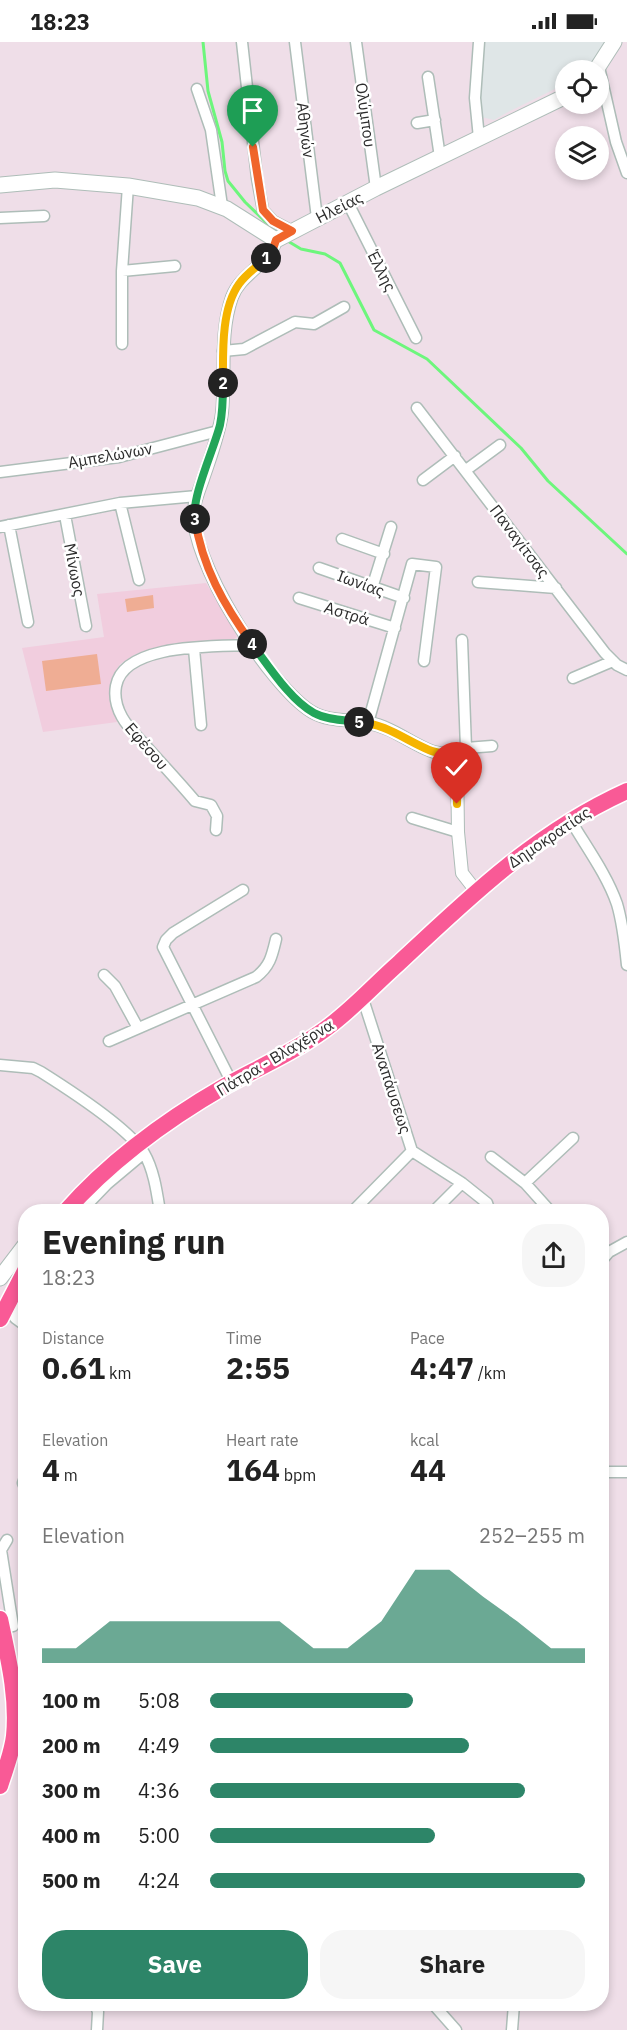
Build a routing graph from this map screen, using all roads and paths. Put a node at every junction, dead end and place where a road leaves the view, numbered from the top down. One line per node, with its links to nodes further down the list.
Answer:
1 (242, 42): 25 (street)
2 (295, 42): 24 (street, Αθηνών)
3 (356, 42): 19 (street, Ολύμπου)
4 (479, 42): 13 (street)
5 (614, 42): 6 (main road)
6 (603, 60)
7 (428, 77): 11 (street)
8 (197, 89): 21 (street)
9 (555, 101): 13 (main road, Ηλείας)
10 (609, 104): 14 (street)
11 (435, 120): 12 (street); 15 (street)
12 (417, 123)
13 (479, 138): 15 (main road, Ηλείας)
14 (621, 143): 16 (street)
15 (440, 157): 19 (main road, Ηλείας)
16 (627, 173)
17 (0, 184): 18 (main road)
18 (128, 186): 21 (main road); 27 (street)
19 (376, 188): 20 (main road, Ηλείας)
20 (348, 203): 24 (main road, Ηλείας); 29 (street, Έλλης)
21 (222, 206): 25 (main road)
22 (44, 216): 23 (street)
23 (0, 218)
24 (317, 218): 25 (main road, Ηλείας)
25 (283, 236): 31 (street)
26 (175, 266): 27 (street)
27 (122, 271): 30 (street)
28 (344, 307): 31 (street)
29 (416, 338)
30 (122, 344)
31 (223, 351): 33 (street)
32 (417, 408): 35 (street, Παναγίτσας)
33 (218, 431): 37 (street, Αμπελώνων); 39 (street)
34 (500, 446): 36 (street)
35 (455, 456): 36 (street, Παναγίτσας); 38 (street)
36 (466, 470): 50 (street, Παναγίτσας)
37 (0, 472)
38 (423, 480)
39 (197, 496): 40 (street); 57 (street)
40 (120, 503): 41 (street); 47 (street)
41 (65, 515): 42 (street); 54 (street, Μίνωος)
42 (5, 526): 53 (street)
43 (391, 527): 45 (street)
44 (342, 539): 45 (street)
45 (384, 554): 49 (street)
46 (319, 568): 49 (street, Ιωνίας)
47 (139, 580)
48 (478, 582): 50 (street)
49 (372, 588): 52 (street, Ιωνίας)
50 (556, 588): 60 (street, Παναγίτσας)
51 (299, 598): 55 (street, Αστρά)
52 (404, 598): 55 (street); 59 (street)
53 (28, 622)
54 (86, 626)
55 (395, 628): 63 (street)
56 (462, 640): 66 (street)
57 (252, 645): 58 (street, Εφέσου); 63 (street)
58 (194, 649): 64 (street); 71 (street, Εφέσου)
59 (424, 661)
60 (613, 661): 61 (street, Παναγίτσας); 62 (street)
61 (627, 670)
62 (573, 678)
63 (368, 723): 67 (street)
64 (201, 725)
65 (492, 746): 66 (street)
66 (466, 748): 67 (street)
67 (457, 758): 72 (street)
68 (627, 791): 70 (main road, Δημοκρατίας)
69 (411, 818): 72 (street)
70 (571, 821): 74 (main road, Δημοκρατίας); 76 (street)
71 (216, 830)
72 (458, 832): 74 (street)
73 (243, 890): 79 (street)
74 (476, 891): 78 (main road, Πάτρα - Βλαχέρνα)
75 (276, 939): 79 (street)
76 (627, 965)
77 (104, 975): 80 (street)
78 (362, 996): 83 (main road, Πάτρα - Βλαχέρνα); 86 (street, Αναπάυσεως)
79 (192, 1005): 80 (street); 83 (street)
80 (138, 1028): 81 (street)
81 (109, 1041)
82 (0, 1065): 85 (street)
83 (232, 1083): 85 (main road, Πάτρα - Βλαχέρνα)
84 (573, 1138): 89 (street)
85 (140, 1149): 90 (main road, Πάτρα - Βλαχέρνα); 91 (street); 92 (street)
86 (412, 1151): 88 (street, Αναπάυσεως); 93 (street)
87 (491, 1157): 89 (street)
88 (462, 1183): 94 (street); 95 (street, Αναπάυσεως)
89 (525, 1183): 96 (street)
90 (72, 1204)
91 (88, 1204)
92 (158, 1204)
93 (360, 1204)
94 (441, 1204)
95 (487, 1204)
96 (544, 1204)
97 (627, 1242): 98 (street)
98 (609, 1252)
99 (18, 1254): 100 (main road)
100 (0, 1278)
101 (18, 1291): 103 (main road)
102 (18, 1305): 103 (street)
103 (8, 1318)
104 (609, 1472): 105 (street)
105 (627, 1472)
106 (7, 1540): 107 (street)
107 (1, 1624): 108 (main road)
108 (14, 1736): 109 (street); 110 (main road)
109 (18, 1741)
110 (0, 1786)
111 (98, 2011): 114 (street)
112 (439, 2011): 115 (street)
113 (513, 2011): 116 (street)
114 (97, 2030)
115 (456, 2030)
116 (512, 2030)

